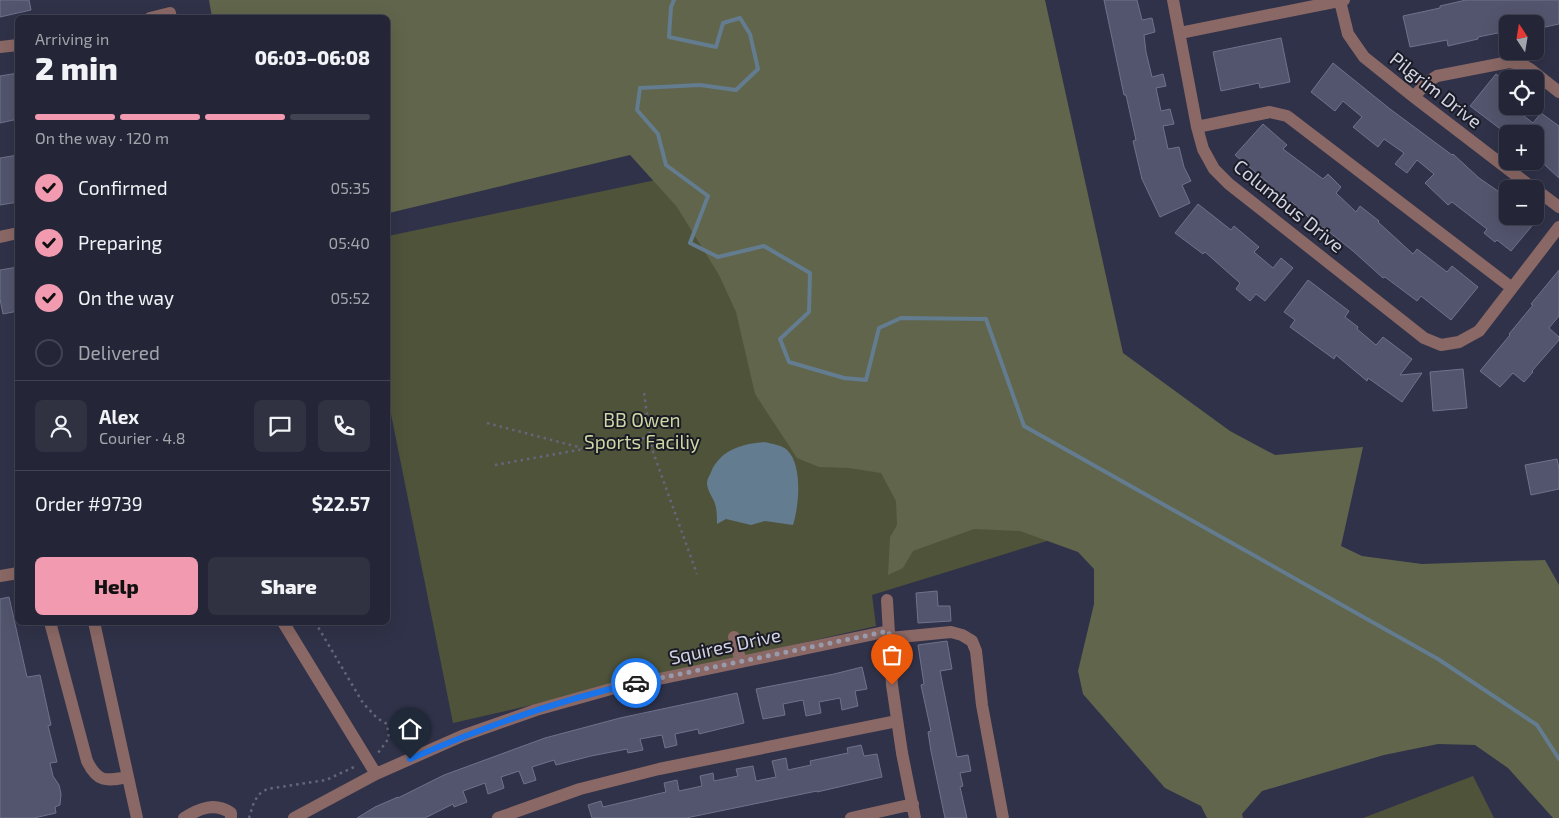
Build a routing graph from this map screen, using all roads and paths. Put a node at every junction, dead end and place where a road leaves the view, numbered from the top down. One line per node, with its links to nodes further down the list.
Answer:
1 (1173, 0): 3 (street, Columbus Drive)
2 (1342, 0): 3 (street); 7 (street, Pilgrim Drive)
3 (1180, 33): 8 (street, Columbus Drive)
4 (15, 45): 5 (street)
5 (0, 47)
6 (1559, 92): 7 (street)
7 (1414, 98): 9 (street, Pilgrim Drive)
8 (1196, 127): 15 (street); 15 (street, Columbus Drive)
9 (1523, 180)
10 (1544, 196): 11 (street, Pilgrim Drive)
11 (1559, 207)
12 (1559, 227): 15 (street)
13 (15, 234): 14 (street)
14 (0, 236)
15 (1512, 288)
16 (644, 393): 18 (path)
17 (487, 423): 19 (path)
18 (650, 437): 19 (path); 22 (path)
19 (583, 449): 20 (path)
20 (496, 465)
21 (15, 574): 23 (street)
22 (697, 574)
23 (0, 576)
24 (888, 600): 29 (street)
25 (51, 625): 35 (street)
26 (95, 625): 35 (street)
27 (285, 625): 33 (street)
28 (317, 625): 33 (path)
29 (889, 634): 31 (street, Squires Drive); 32 (street); 45 (street, Squires Drive)
30 (734, 637): 31 (street)
31 (740, 662): 34 (street, Squires Drive)
32 (897, 721): 36 (street); 42 (street)
33 (368, 761): 34 (street); 40 (path)
34 (376, 774): 41 (street, Squires Drive)
35 (128, 777): 37 (street)
36 (913, 804): 43 (street); 44 (street)
37 (137, 818)
38 (184, 818): 39 (street)
39 (231, 818)
40 (250, 818)
41 (294, 818)
42 (498, 818)
43 (851, 818)
44 (916, 818)
45 (1003, 818)

